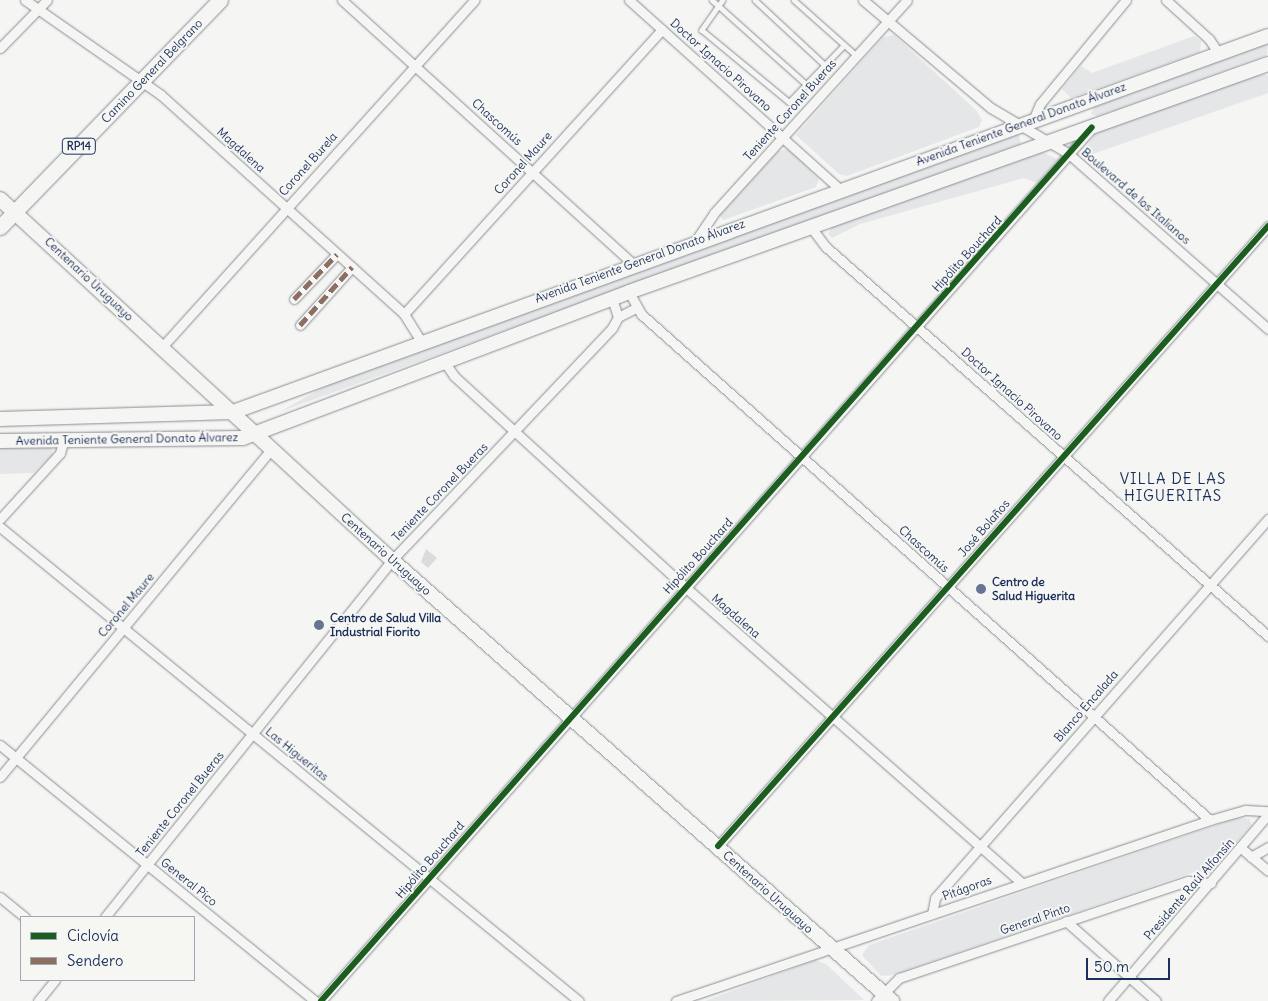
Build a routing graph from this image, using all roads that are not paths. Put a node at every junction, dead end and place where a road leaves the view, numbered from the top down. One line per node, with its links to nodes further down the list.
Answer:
1 (25, 0): 16 (street, Magdalena)
2 (47, 0): 16 (street)
3 (220, 0): 27 (main road, Camino General Belgrano / RP14)
4 (342, 0): 25 (street, Chascomús)
5 (474, 0): 25 (street, Coronel Burela)
6 (629, 0): 18 (street, Doctor Ignacio Pirovano)
7 (712, 0): 15 (lane)
8 (723, 0): 15 (lane)
9 (755, 0): 26 (lane)
10 (794, 0): 20 (lane)
11 (863, 0): 17 (street, Boulevard de los Italianos)
12 (907, 0): 17 (street, Teniente Coronel Bueras)
13 (1126, 0): 29 (street)
14 (1166, 0): 22 (street)
15 (718, 6): 28 (lane); 28 (lane)
16 (37, 10): 21 (street); 27 (street, Magdalena)
17 (888, 22): 23 (street, Teniente Coronel Bueras); 30 (street, Boulevard de los Italianos)
18 (662, 29): 32 (street, Doctor Ignacio Pirovano); 35 (street, Coronel Maure)
19 (1268, 36): 22 (main road, Avenida Teniente General Donato Álvarez)
20 (844, 46): 23 (lane); 26 (lane)
21 (0, 48)
22 (1218, 54): 29 (main road, Avenida Teniente General Donato Álvarez)
23 (856, 55): 32 (street, Teniente Coronel Bueras)
24 (1268, 64): 31 (main road, Avenida Teniente General Donato Álvarez)
25 (416, 65): 35 (street, Chascomús); 38 (street, Coronel Burela)
26 (825, 65): 28 (lane)
27 (143, 80): 38 (street, Magdalena); 39 (main road, Camino General Belgrano / RP14)
28 (807, 85)
29 (1034, 118): 30 (main road, Avenida Teniente General Donato Álvarez)
30 (1016, 126): 33 (street, Boulevard de los Italianos); 36 (main road, Avenida Teniente General Donato Álvarez)
31 (1092, 127): 33 (main road, Avenida Teniente General Donato Álvarez); 34 (street, Hipólito Bouchard)
32 (782, 137): 36 (street, Doctor Ignacio Pirovano); 43 (street, Teniente Coronel Bueras)
33 (1047, 142): 34 (street, Boulevard de los Italianos); 40 (main road, Avenida Teniente General Donato Álvarez)
34 (1069, 154): 47 (street, Boulevard de los Italianos); 55 (street, Hipólito Bouchard)
35 (532, 170): 45 (street, Chascomús); 52 (street, Coronel Maure)
36 (840, 189): 43 (main road, Avenida Teniente General Donato Álvarez)
37 (0, 198): 39 (main road, Centenario Uruguayo)
38 (286, 208): 44 (street, Magdalena); 58 (street, Coronel Burela)
39 (15, 212): 42 (main road, Camino General Belgrano / RP14); 58 (main road, Centenario Uruguayo)
40 (810, 226): 48 (main road, Avenida Teniente General Donato Álvarez); 55 (street, Doctor Ignacio Pirovano)
41 (1268, 226): 47 (street, José Bolaños)
42 (0, 228)
43 (696, 240): 45 (main road, Avenida Teniente General Donato Álvarez)
44 (337, 254): 46 (street, Magdalena); 49 (street)
45 (633, 264): 57 (main road, Avenida Teniente General Donato Álvarez)
46 (352, 267): 52 (street, Magdalena); 54 (street)
47 (1216, 284): 56 (street, Boulevard de los Italianos); 67 (street, José Bolaños)
48 (629, 292): 50 (main road, Avenida Teniente General Donato Álvarez); 51 (street, Chascomús)
49 (294, 298)
50 (612, 298): 53 (street); 59 (main road, Avenida Teniente General Donato Álvarez)
51 (636, 308): 53 (street); 68 (street, Chascomús)
52 (404, 314): 57 (street, Magdalena)
53 (618, 317): 62 (street, Teniente Coronel Bueras)
54 (300, 325)
55 (918, 326): 67 (street, Doctor Ignacio Pirovano); 68 (street, Hipólito Bouchard)
56 (1268, 329)
57 (420, 341): 60 (main road, Avenida Teniente General Donato Álvarez)
58 (162, 347): 60 (main road, Centenario Uruguayo)
59 (443, 360): 62 (street, Magdalena); 63 (main road, Avenida Teniente General Donato Álvarez)
60 (233, 412): 61 (main road, Avenida Teniente General Donato Álvarez); 63 (main road, Centenario Uruguayo)
61 (0, 419)
62 (515, 432): 72 (street, Teniente Coronel Bueras); 75 (street, Magdalena)
63 (256, 434): 64 (main road, Avenida Teniente General Donato Álvarez); 66 (main road, Centenario Uruguayo)
64 (64, 439): 65 (main road, Avenida Teniente General Donato Álvarez); 69 (street)
65 (0, 440)
66 (271, 449): 72 (main road, Centenario Uruguayo); 76 (street, Coronel Maure)
67 (1063, 456): 73 (street, Doctor Ignacio Pirovano); 74 (street, José Bolaños)
68 (802, 457): 74 (street, Chascomús); 75 (street, Hipólito Bouchard)
69 (0, 519)
70 (1268, 519): 73 (street, Blanco Encalada)
71 (0, 527): 76 (street, Las Higueritas)
72 (392, 560): 79 (main road, Centenario Uruguayo); 81 (street, Teniente Coronel Bueras)
73 (1210, 585): 77 (street, Doctor Ignacio Pirovano); 78 (street, Blanco Encalada)
74 (948, 586): 78 (street, Chascomús); 80 (street, José Bolaños)
75 (685, 587): 79 (street, Hipólito Bouchard); 80 (street, Magdalena)
76 (124, 628): 81 (street, Las Higueritas); 83 (street, Coronel Maure)
77 (1268, 636)
78 (1094, 716): 86 (street, Chascomús); 88 (street, Blanco Encalada)
79 (571, 717): 87 (main road, Centenario Uruguayo); 94 (street, Hipólito Bouchard)
80 (832, 718): 87 (street, José Bolaños); 88 (street, Magdalena)
81 (252, 734): 92 (street, Teniente Coronel Bueras); 94 (street, Las Higueritas)
82 (0, 745): 83 (street, General Pico)
83 (16, 758): 84 (street, Coronel Maure); 92 (street, General Pico)
84 (0, 777)
85 (1268, 813): 86 (street, Pitágoras); 90 (street, Presidente Raúl Alfonsín)
86 (1210, 820): 95 (street, Pitágoras)
87 (718, 846): 102 (main road, Centenario Uruguayo)
88 (982, 847): 95 (street, Magdalena); 98 (street, Blanco Encalada)
89 (1268, 847): 91 (street)
90 (1242, 848): 91 (street); 96 (street, Presidente Raúl Alfonsín)
91 (1252, 857): 93 (street)
92 (147, 864): 100 (street, Teniente Coronel Bueras); 107 (street, General Pico)
93 (1268, 872)
94 (429, 877): 108 (street, Hipólito Bouchard); 109 (street, Las Higueritas)
95 (1021, 882): 98 (street, Pitágoras)
96 (1211, 883): 101 (street, General Pinto); 103 (street, Presidente Raúl Alfonsín)
97 (0, 897): 99 (street)
98 (932, 914): 102 (street, Pitágoras)
99 (24, 916)
100 (106, 916)
101 (1066, 921): 103 (street); 105 (street, General Pinto)
102 (832, 950): 105 (main road, Centenario Uruguayo); 110 (street, Pitágoras)
103 (1128, 976): 111 (street, Presidente Raúl Alfonsín); 112 (street)
104 (54, 981): 106 (street)
105 (884, 998)
106 (38, 1001)
107 (315, 1001)
108 (321, 1001)
109 (578, 1001)
110 (676, 1001)
111 (1108, 1001)
112 (1156, 1001)

